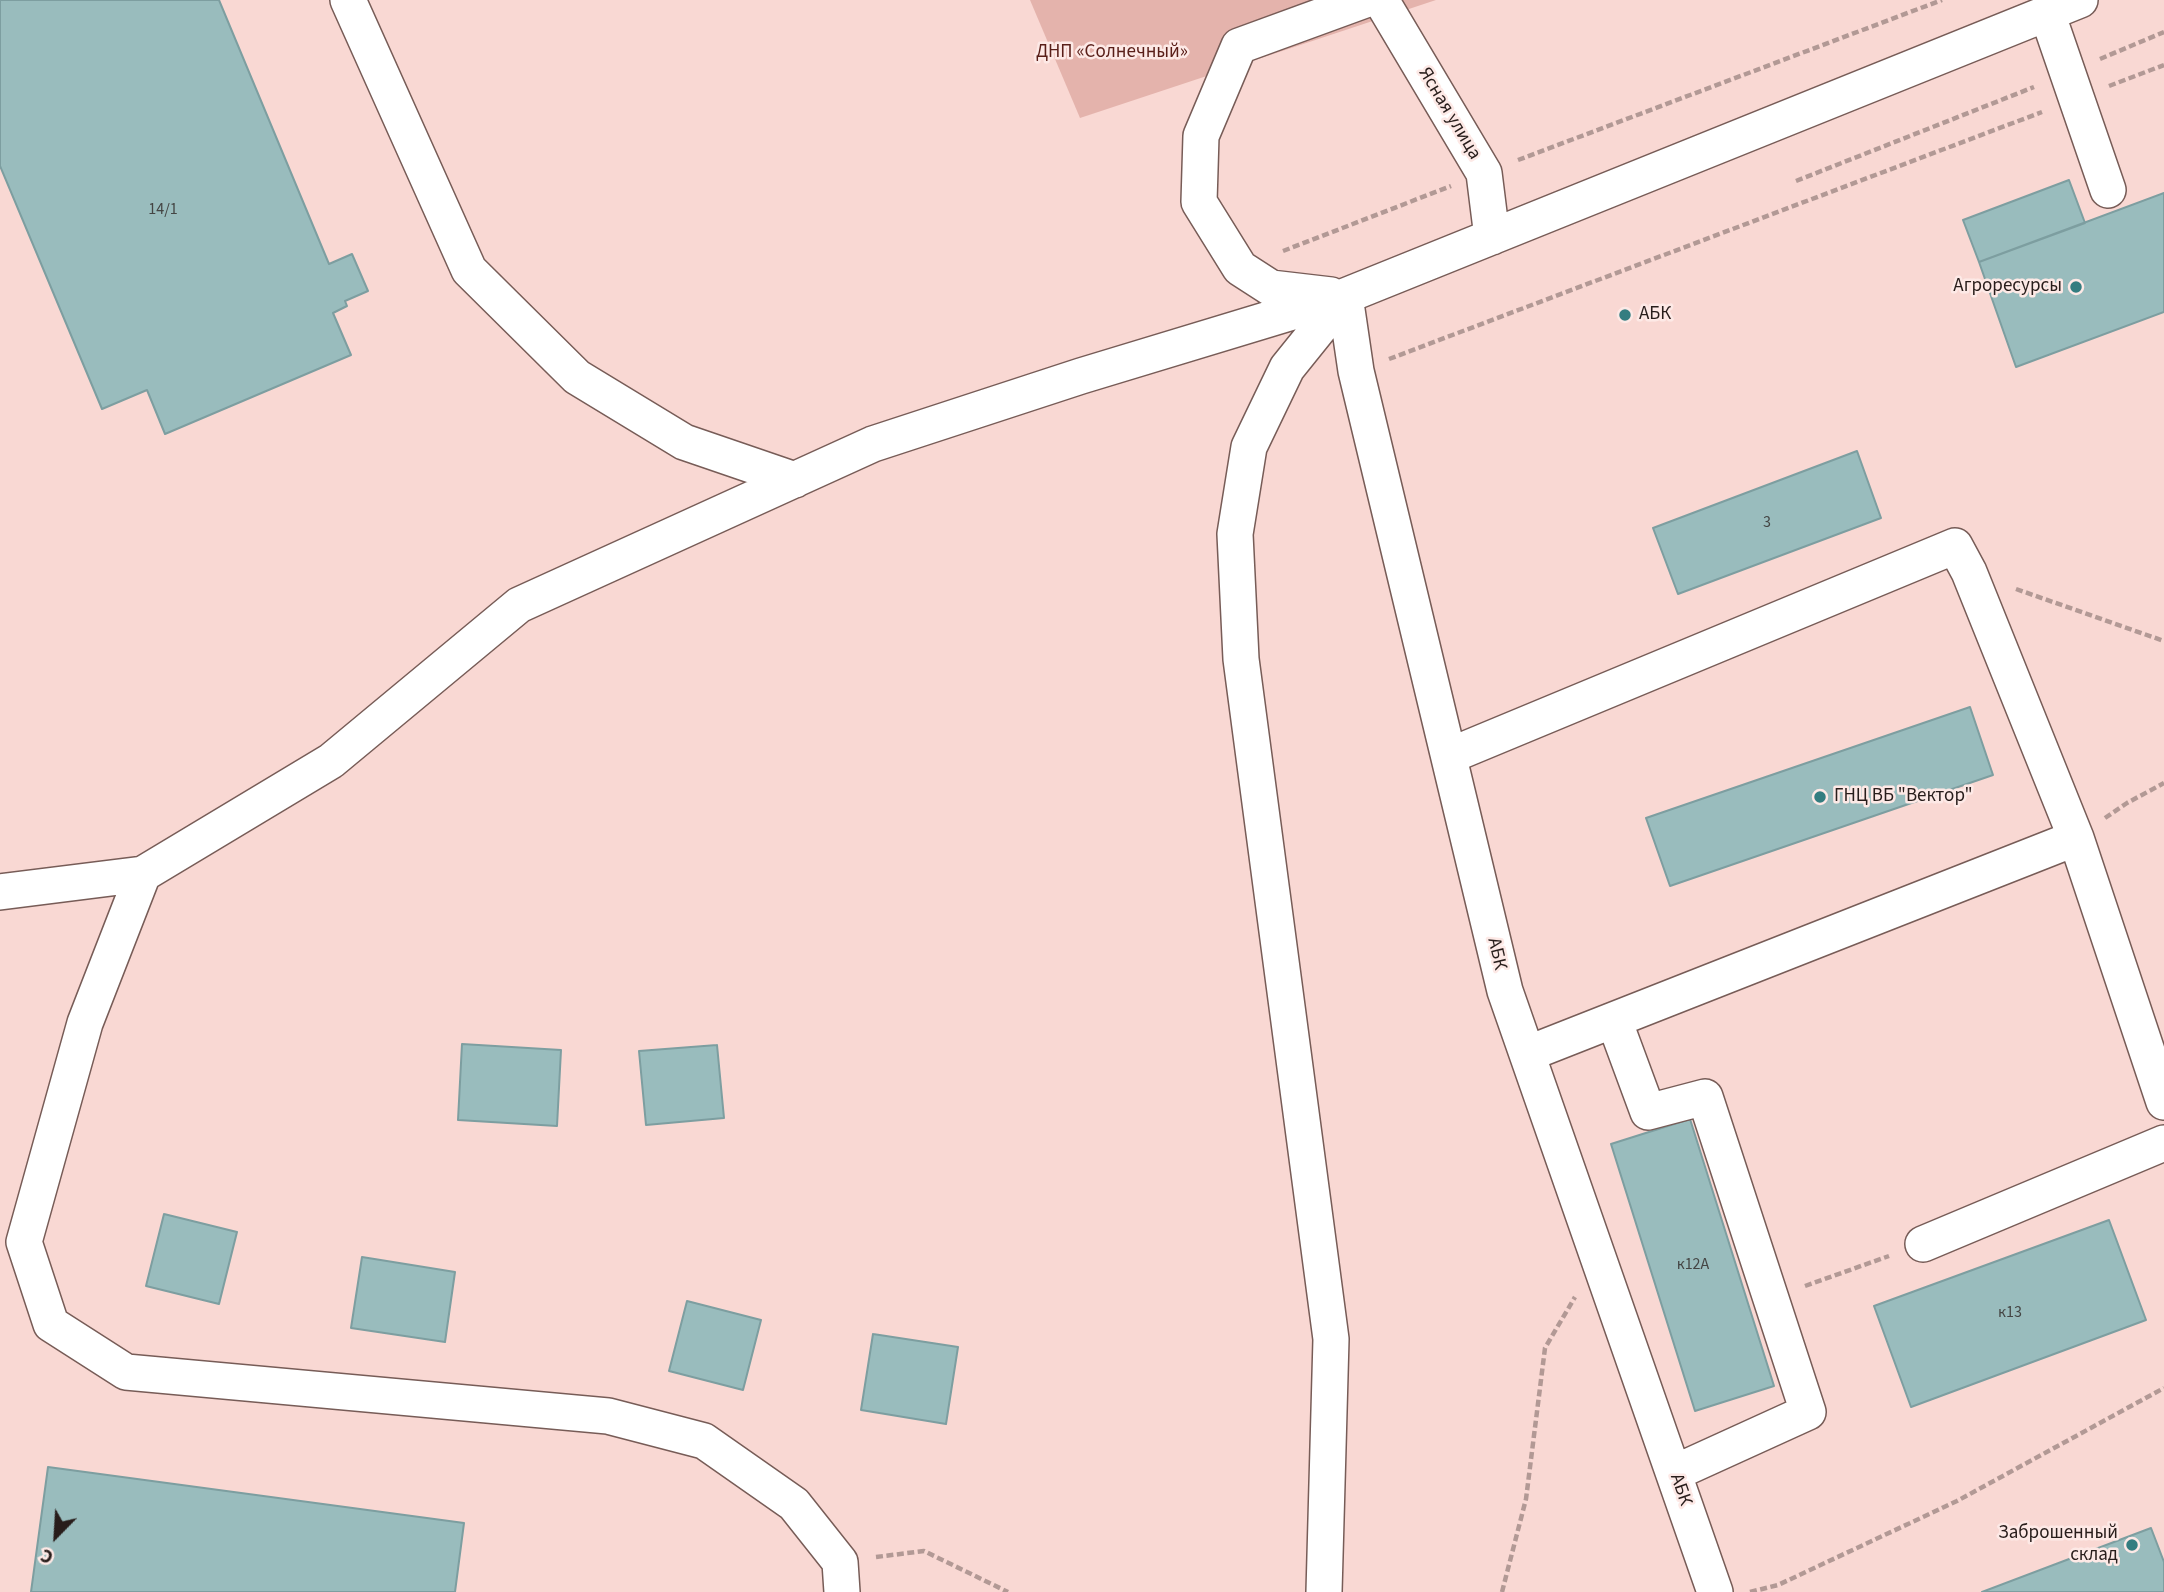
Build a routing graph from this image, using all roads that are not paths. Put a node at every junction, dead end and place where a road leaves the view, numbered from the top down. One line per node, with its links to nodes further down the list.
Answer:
1 (348, 0): 9 (street)
2 (1365, 0): 8 (street)
3 (1381, 0): 7 (street, Ясная улица)
4 (2080, 0): 5 (street)
5 (2047, 13): 6 (street); 7 (street)
6 (2108, 190)
7 (1492, 237): 8 (street)
8 (1345, 296): 9 (street); 10 (street, АБК); 21 (street)
9 (795, 480): 12 (street)
10 (1449, 756): 11 (street); 15 (street, АБК)
11 (2076, 838): 14 (street); 16 (street)
12 (143, 874): 13 (street); 20 (street)
13 (0, 892)
14 (1614, 1020): 15 (street); 19 (street)
15 (1527, 1054): 19 (street, АБК)
16 (2164, 1102)
17 (2164, 1143): 18 (street)
18 (1923, 1244)
19 (1674, 1474): 22 (street, АБК)
20 (841, 1577)
21 (1324, 1592)
22 (1715, 1592)

